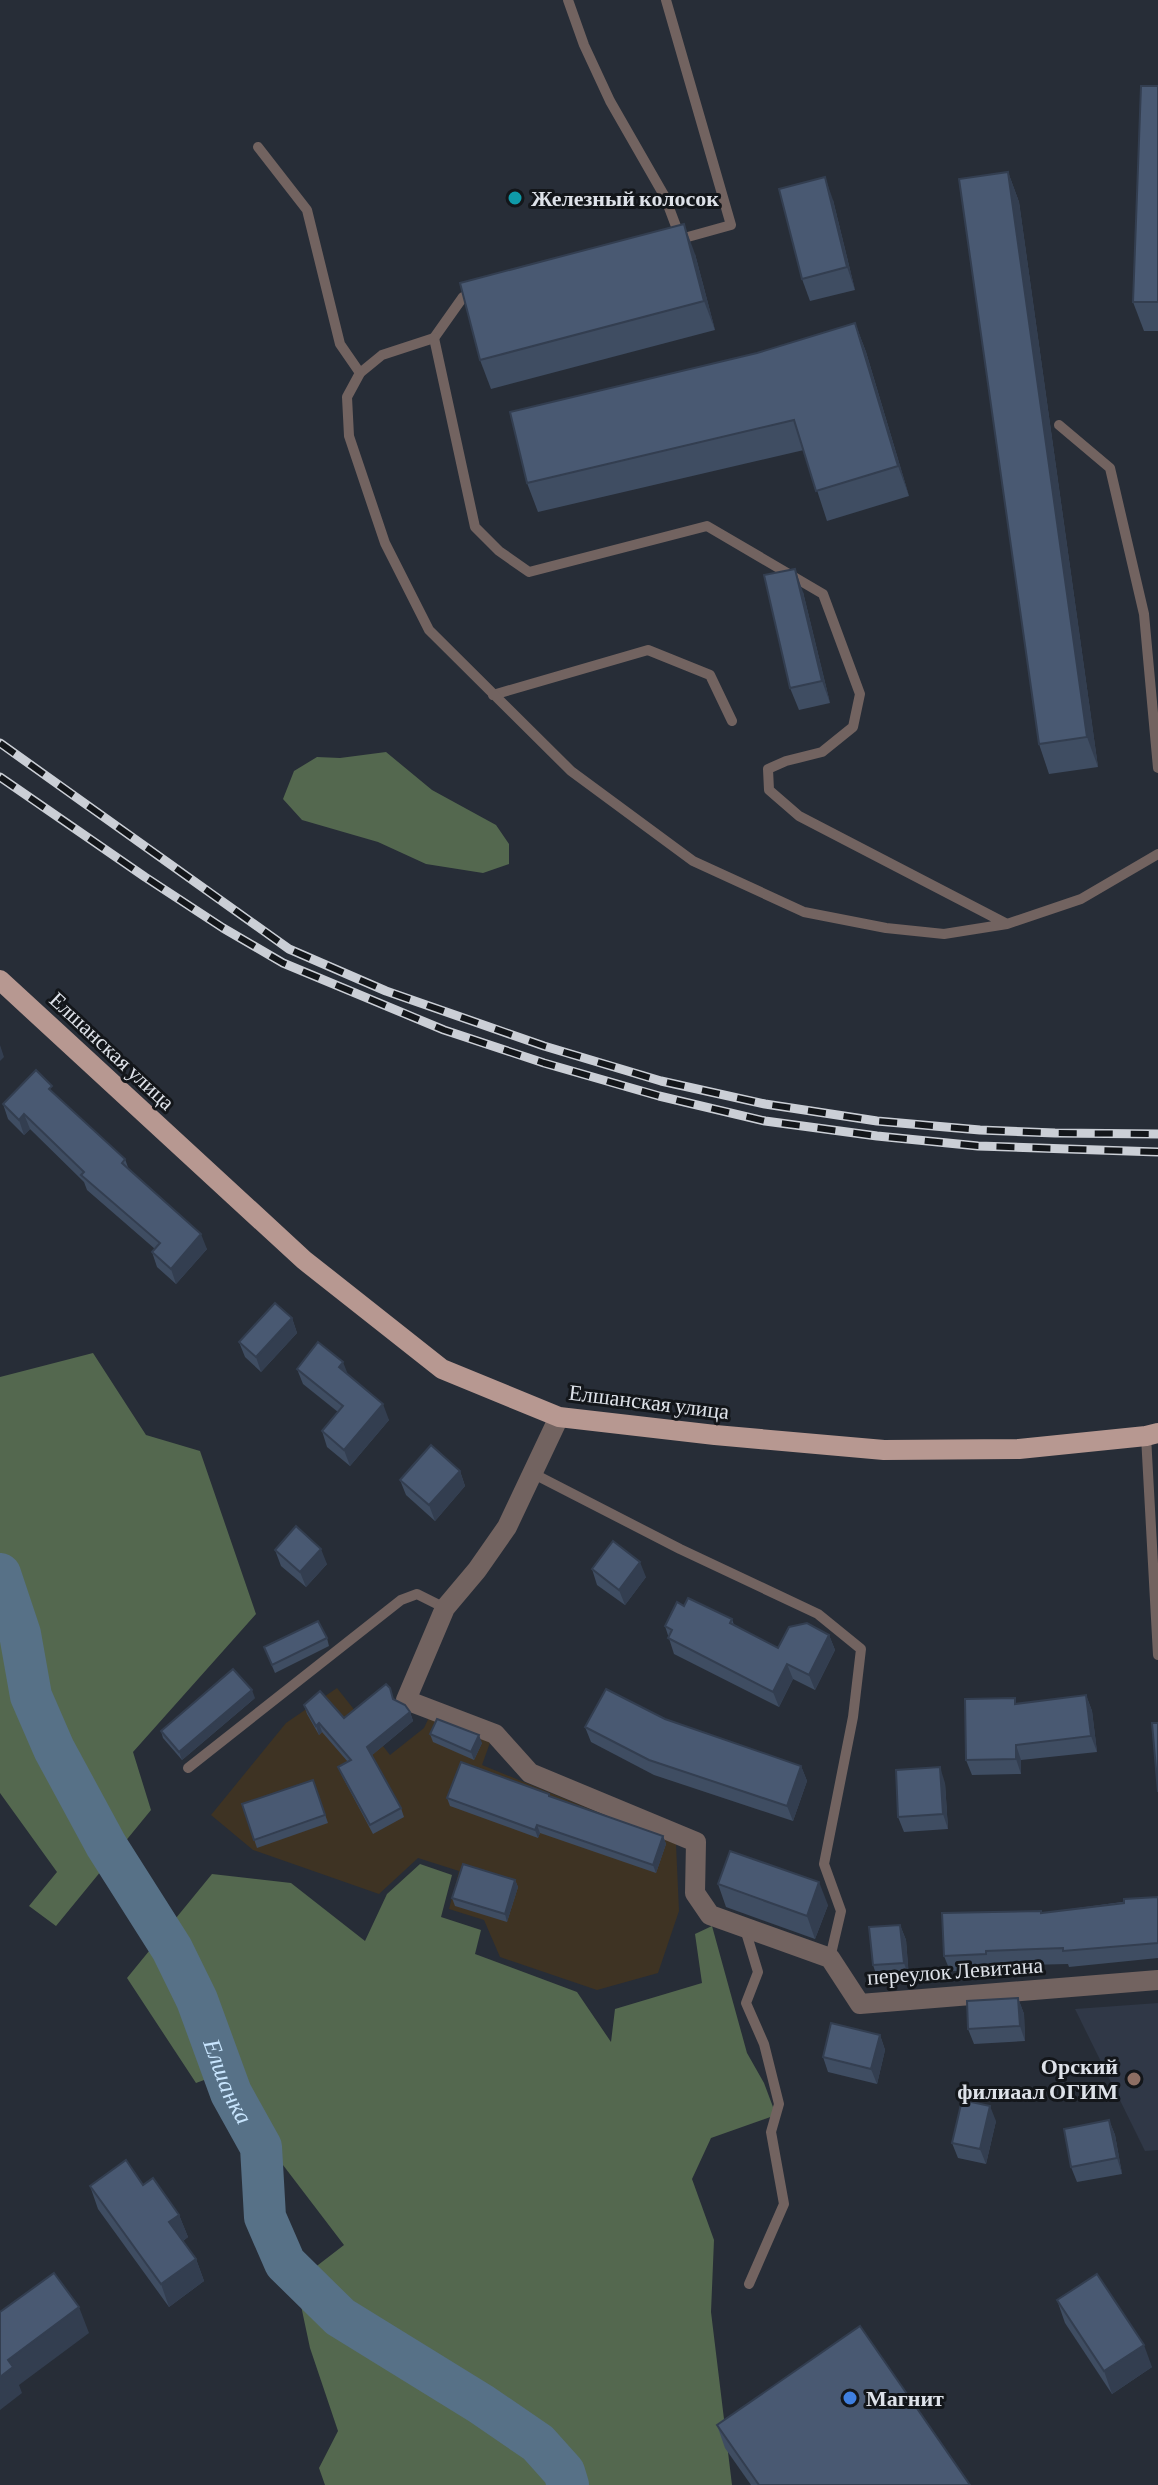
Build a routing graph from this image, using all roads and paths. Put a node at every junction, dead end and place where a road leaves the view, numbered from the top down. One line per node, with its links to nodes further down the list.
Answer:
1 (568, 0): 4 (lane)
2 (666, 0): 4 (lane)
3 (258, 147): 8 (lane)
4 (681, 239): 5 (lane)
5 (666, 243)
6 (492, 289): 7 (lane)
7 (434, 338): 8 (lane); 14 (lane)
8 (360, 373): 10 (lane)
9 (1059, 425): 12 (lane)
10 (493, 695): 11 (lane); 14 (lane)
11 (732, 721)
12 (1158, 768)
13 (1158, 854): 14 (lane)
14 (1007, 924)
15 (0, 980): 16 (main road, Елшанская улица)
16 (559, 1417): 17 (main road, Елшанская улица); 18 (street)
17 (1152, 1435): 20 (lane)
18 (534, 1474): 19 (street); 23 (lane)
19 (445, 1608): 21 (lane); 22 (street)
20 (1158, 1655)
21 (188, 1768)
22 (745, 1928): 23 (street); 25 (lane)
23 (830, 1958): 24 (street, переулок Левитана)
24 (1158, 1980)
25 (749, 2284)

